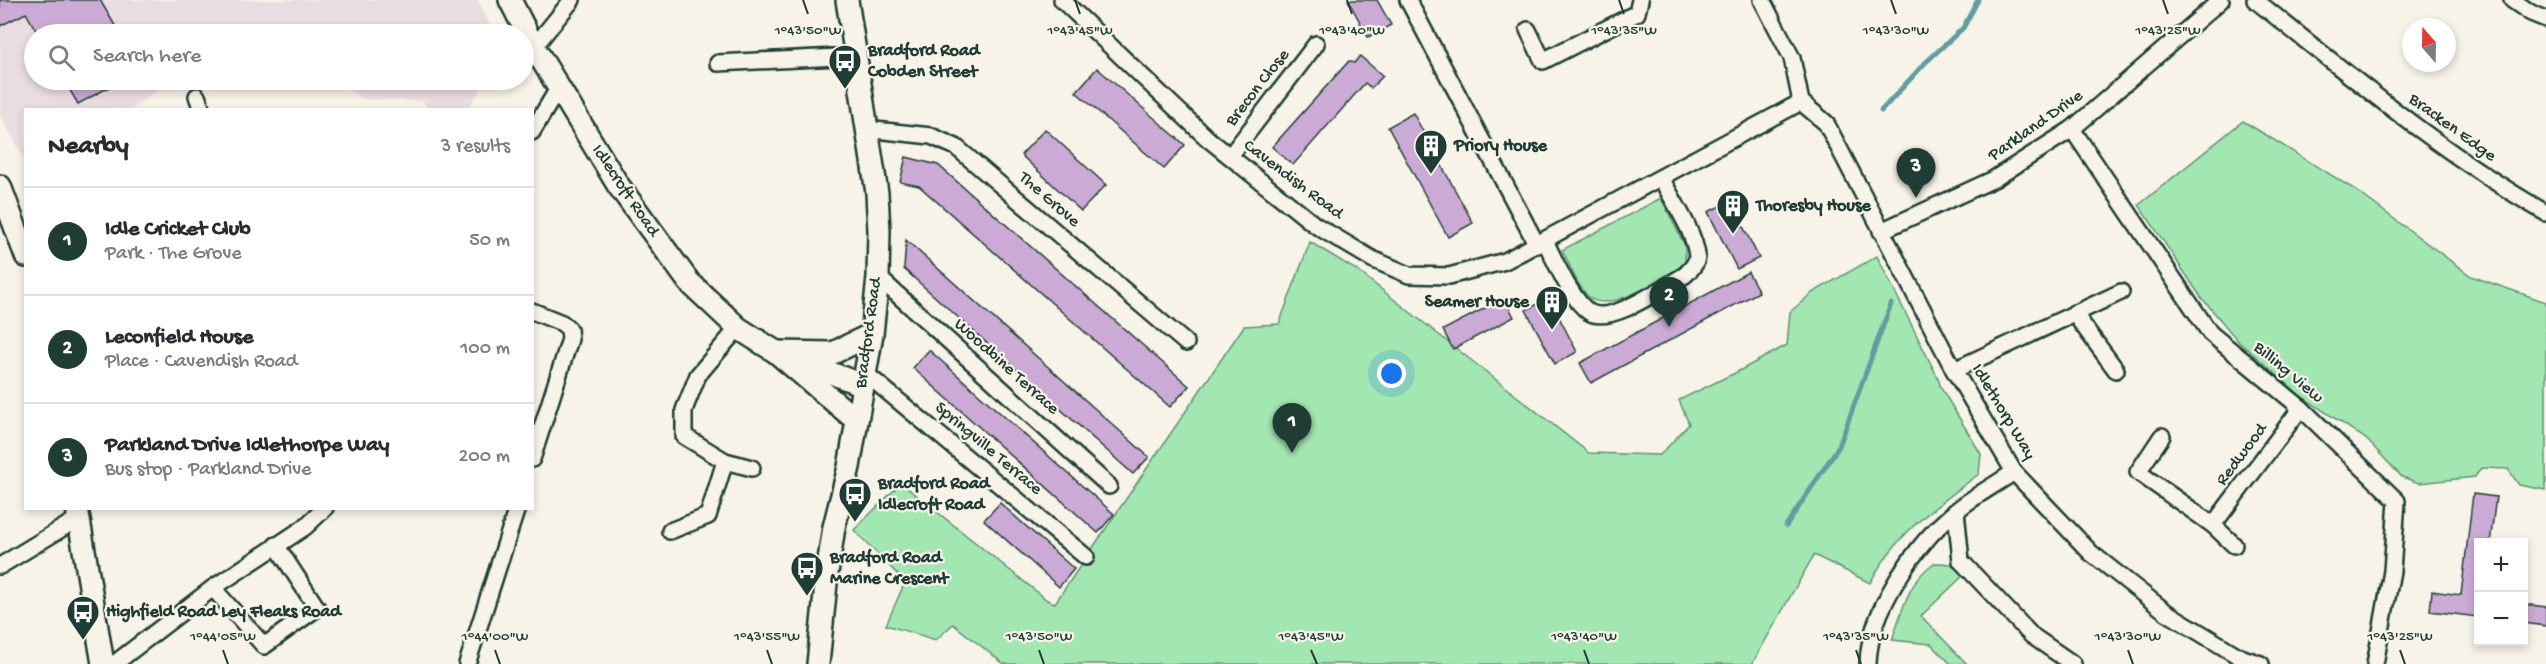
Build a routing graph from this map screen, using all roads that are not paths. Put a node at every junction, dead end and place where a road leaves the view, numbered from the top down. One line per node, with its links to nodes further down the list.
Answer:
1 (510, 0): 12 (street, Idlecroft Road)
2 (572, 0): 15 (street)
3 (847, 0): 16 (street, Bradford Road)
4 (1062, 0): 23 (street, Cavendish Road)
5 (1408, 0): 28 (street)
6 (1640, 0): 13 (street)
7 (1762, 0): 19 (street)
8 (2221, 0): 22 (street, Parkland Drive)
9 (2255, 0): 26 (street, Bracken Edge)
10 (2512, 0): 11 (street)
11 (2546, 19)
12 (522, 24)
13 (1528, 30)
14 (1316, 44): 23 (street, Brecon Close)
15 (534, 47): 18 (street, Idlecroft Road)
16 (857, 56): 17 (street); 21 (street, Bradford Road)
17 (718, 63)
18 (559, 87): 20 (street); 34 (street, Idlecroft Road)
19 (1801, 102): 24 (street, Cavendish Road); 27 (street, Idlethorp Way)
20 (534, 129)
21 (866, 129): 30 (street, Bradford Road); 36 (street, The Grove)
22 (2072, 129): 27 (street, Parkland Drive); 41 (street, Billing View)
23 (1230, 156): 28 (street, Cavendish Road)
24 (1661, 178): 28 (street, Cavendish Road); 28 (street)
25 (0, 186): 29 (street)
26 (2546, 213)
27 (1881, 231): 38 (street, Idlethorp Way)
28 (1541, 243)
29 (24, 251)
30 (878, 277): 35 (street, Bradford Road); 48 (street, Woodbine Terrace)
31 (2121, 292): 33 (street)
32 (534, 312): 44 (street)
33 (2074, 313): 38 (street); 39 (street)
34 (738, 328): 37 (street, Idlecroft Road); 45 (street)
35 (872, 334): 37 (street); 40 (street, Bradford Road)
36 (1186, 343)
37 (776, 352): 40 (street, Idlecroft Road); 42 (street, Idlecroft Road)
38 (1954, 370): 47 (street, Idlethorp Way)
39 (2116, 370)
40 (863, 379): 42 (street, Bradford Road); 57 (street, Springville Terrace)
41 (2301, 408): 53 (street, Redwood); 67 (street, Billing View)
42 (856, 422): 63 (street, Bradford Road)
43 (2162, 436): 53 (street)
44 (534, 453)
45 (725, 461): 46 (street); 54 (street)
46 (752, 468)
47 (2014, 472): 51 (street); 66 (street, Idlethorp Way)
48 (1109, 486)
49 (323, 510): 56 (street)
50 (516, 510): 62 (street)
51 (1956, 511): 64 (street); 65 (street)
52 (78, 513): 58 (street); 60 (street)
53 (2213, 525): 55 (street)
54 (670, 531)
55 (2234, 544)
56 (276, 545): 59 (street); 59 (street)
57 (1086, 557)
58 (0, 566)
59 (213, 588): 61 (street)
60 (103, 664)
61 (114, 664)
62 (467, 664)
63 (818, 664)
64 (1869, 664)
65 (2073, 664)
66 (2261, 664)
67 (2375, 664)

